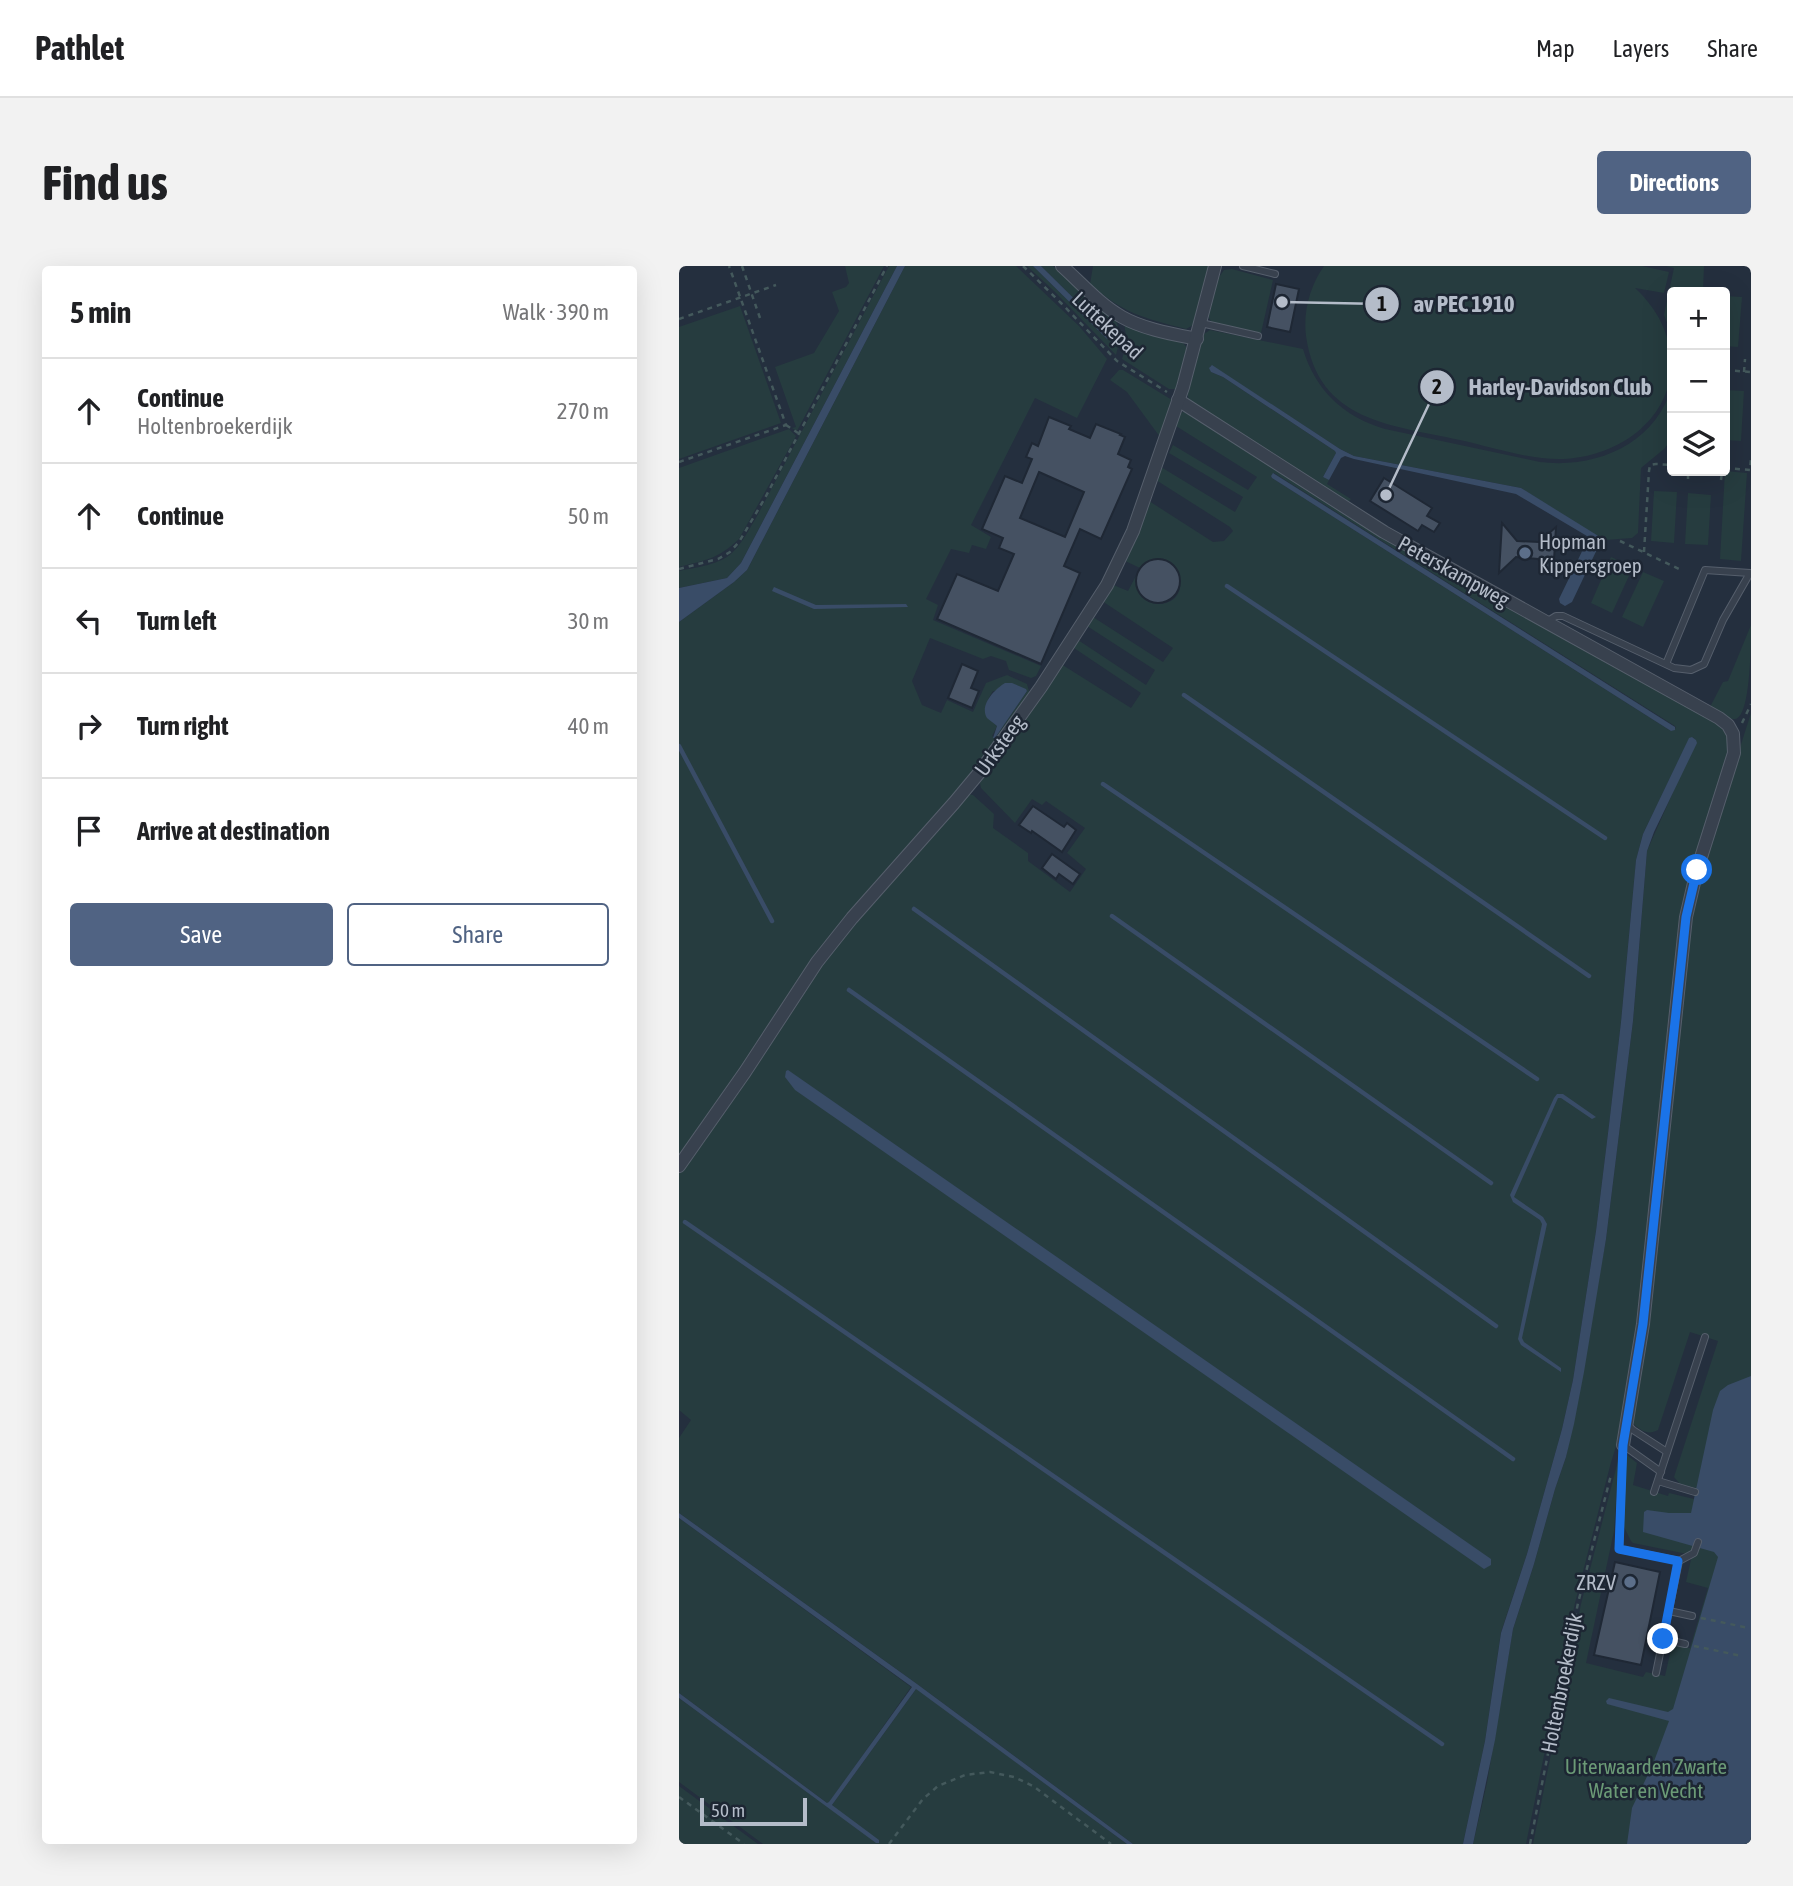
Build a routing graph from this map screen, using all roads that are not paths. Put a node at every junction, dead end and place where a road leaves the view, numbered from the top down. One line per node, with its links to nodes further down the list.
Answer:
1 (1062, 266): 7 (street)
2 (1215, 266): 5 (street, Urksteeg)
3 (1243, 266): 4 (lane)
4 (1275, 274)
5 (1201, 323): 6 (lane); 7 (street, Urksteeg)
6 (1258, 336)
7 (1197, 339): 8 (street, Urksteeg)
8 (1178, 400): 9 (street, Peterskampweg); 11 (street, Urksteeg)
9 (1546, 622): 10 (lane); 13 (street, Peterskampweg)
10 (1666, 664): 10 (lane)
11 (679, 1166)
12 (1705, 1336): 15 (lane)
13 (1626, 1423): 14 (street); 15 (lane)
14 (1623, 1445): 16 (lane); 21 (lane)
15 (1667, 1452): 16 (lane)
16 (1661, 1472): 17 (lane)
17 (1658, 1481): 18 (lane); 19 (lane)
18 (1654, 1492)
19 (1695, 1492)
20 (1698, 1542): 21 (lane)
21 (1678, 1561): 22 (lane)
22 (1668, 1611): 23 (lane); 24 (lane)
23 (1692, 1616)
24 (1663, 1639): 25 (lane); 26 (lane)
25 (1685, 1644)
26 (1656, 1673)

